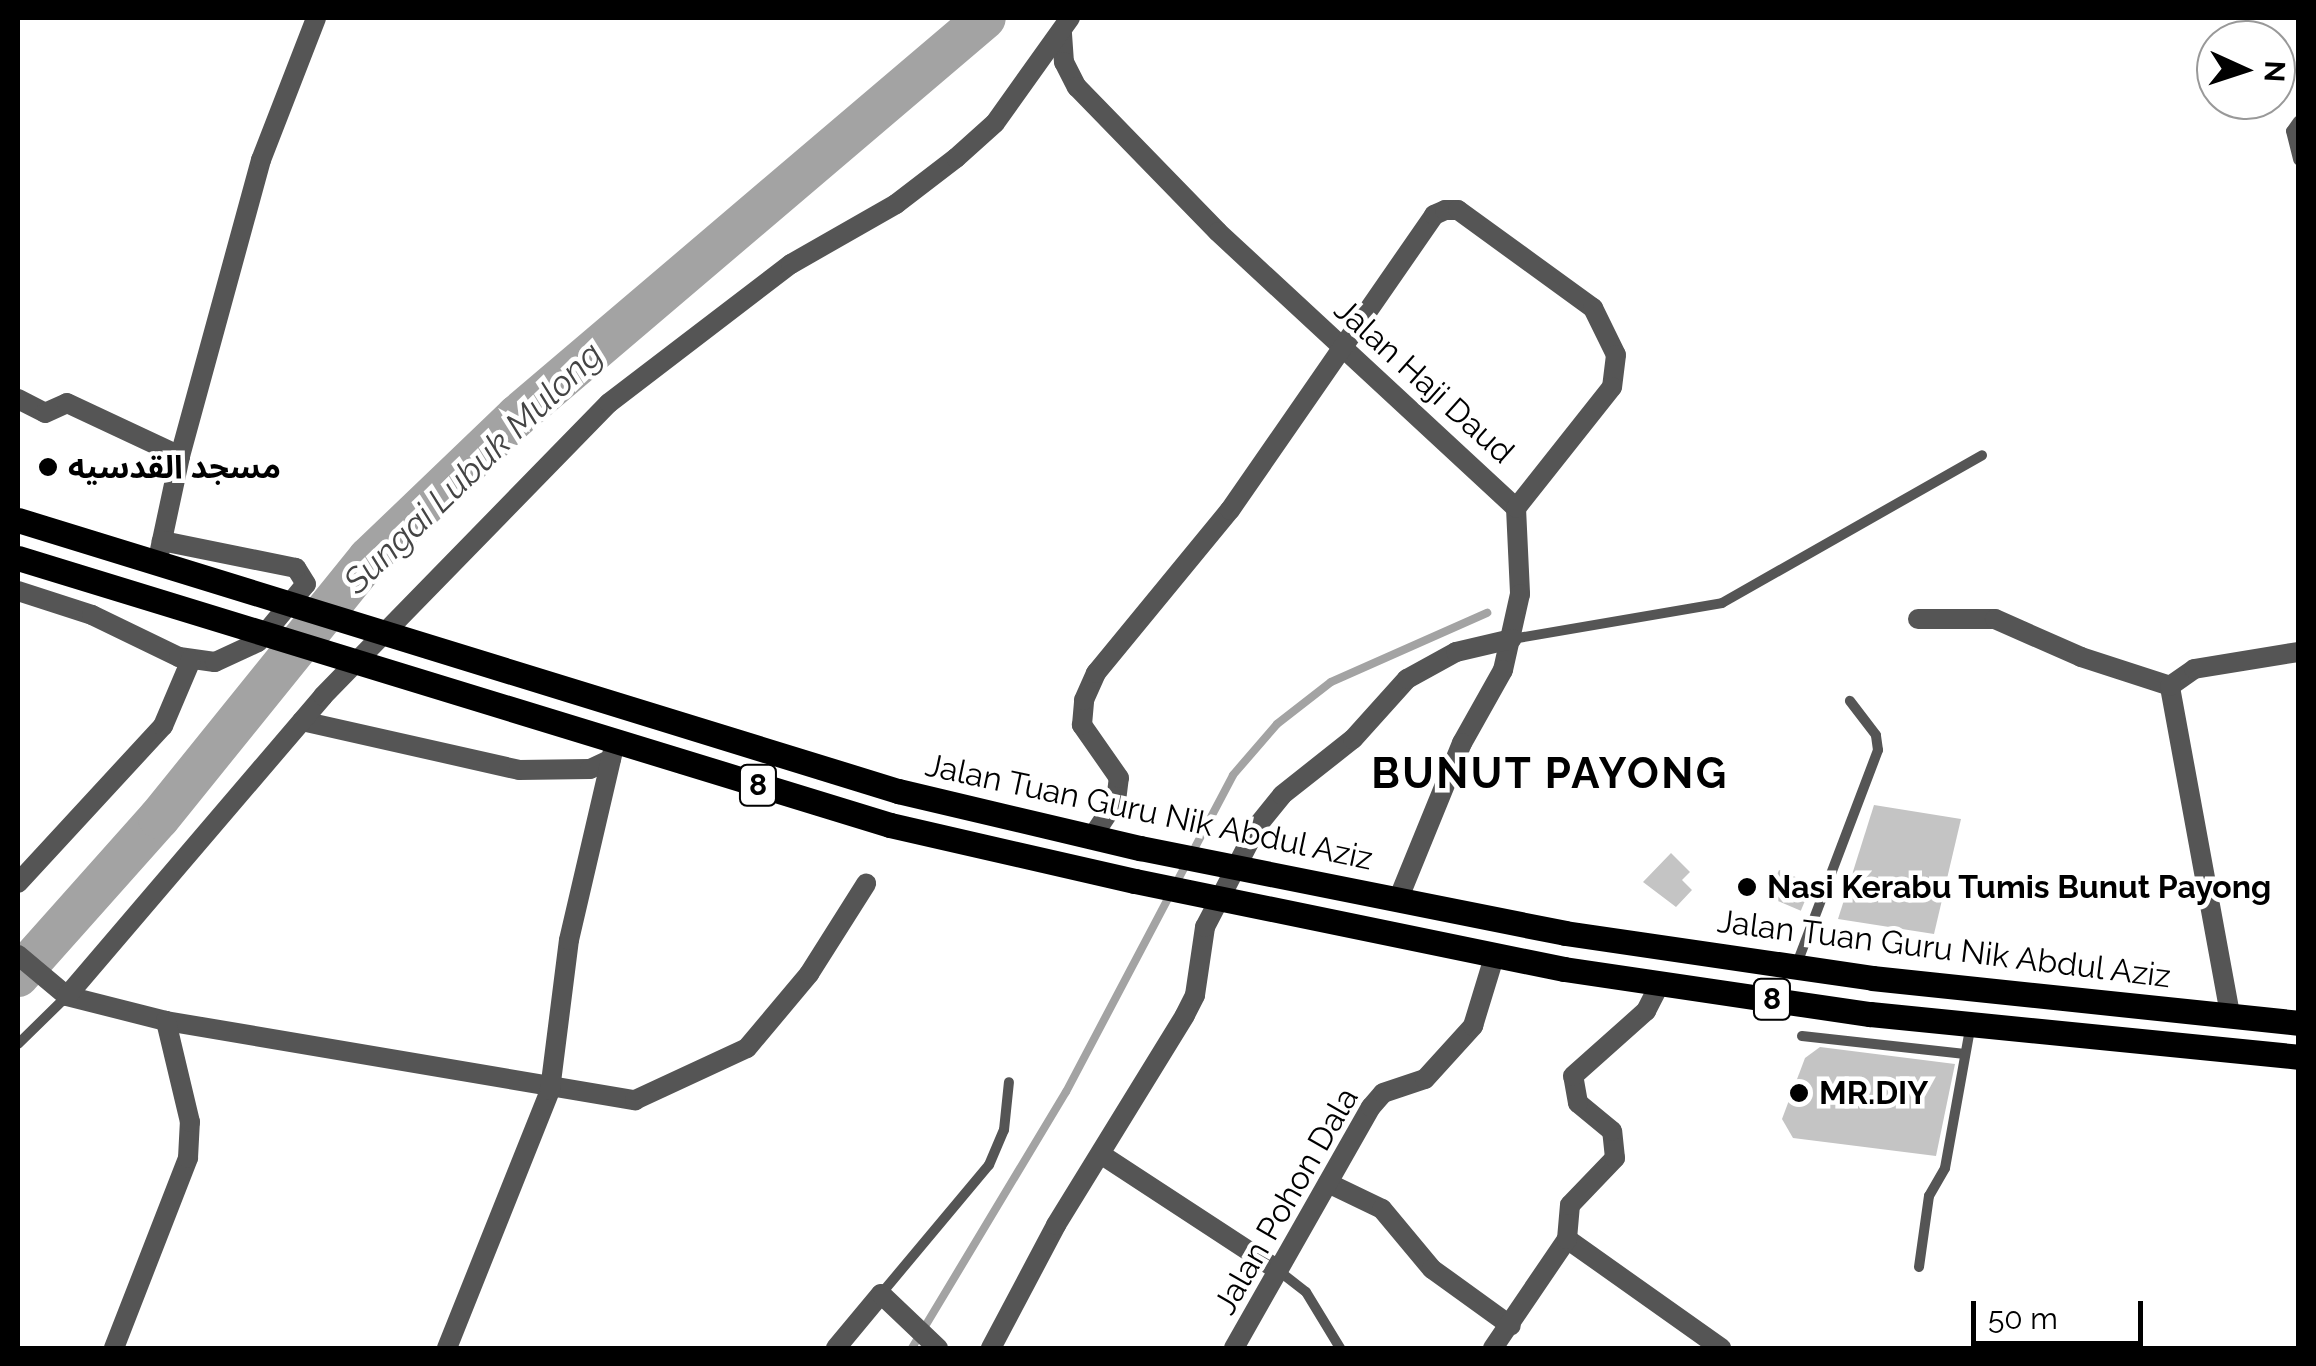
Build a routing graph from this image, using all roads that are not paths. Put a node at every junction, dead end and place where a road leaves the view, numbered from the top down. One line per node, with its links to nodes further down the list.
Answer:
1 (316, 18): 8 (street)
2 (1066, 26): 5 (street, Jalan Haji Daud); 20 (street)
3 (2298, 121): 4 (lane)
4 (2298, 160)
5 (1342, 349): 9 (street, Jalan Haji Daud); 9 (street); 22 (street)
6 (18, 399): 8 (street)
7 (1982, 455): 15 (lane)
8 (180, 456): 11 (street)
9 (1516, 508): 15 (street, Jalan Haji Daud)
10 (18, 520): 11 (main road, Jalan Tuan Guru Nik Abdul Aziz / 8)
11 (160, 550): 17 (street); 22 (main road, Jalan Tuan Guru Nik Abdul Aziz / 8)
12 (18, 558): 21 (main road, Jalan Tuan Guru Nik Abdul Aziz / 8)
13 (18, 591): 17 (street)
14 (1918, 619): 18 (street)
15 (1512, 639): 25 (street, Jalan Haji Daud); 43 (street)
16 (2298, 652): 18 (street)
17 (190, 660): 23 (street)
18 (2170, 686): 32 (street)
19 (1850, 702): 28 (lane)
20 (302, 722): 21 (street); 31 (street)
21 (613, 750): 27 (main road, Jalan Tuan Guru Nik Abdul Aziz / 8); 42 (street)
22 (1092, 837): 25 (main road, Jalan Tuan Guru Nik Abdul Aziz / 8)
23 (18, 883)
24 (866, 884): 42 (street)
25 (1398, 900): 28 (main road, Jalan Tuan Guru Nik Abdul Aziz / 8)
26 (18, 954): 31 (street)
27 (1496, 954): 30 (main road, Jalan Tuan Guru Nik Abdul Aziz / 8); 44 (street, Jalan Pohon Dala)
28 (1796, 967): 29 (main road, Jalan Tuan Guru Nik Abdul Aziz / 8)
29 (1894, 979): 32 (main road, Jalan Tuan Guru Nik Abdul Aziz / 8); 33 (main road)
30 (1660, 982): 33 (main road, Jalan Tuan Guru Nik Abdul Aziz / 8); 45 (street)
31 (62, 993): 34 (street); 38 (lane)
32 (2230, 1014): 36 (main road, Jalan Tuan Guru Nik Abdul Aziz / 8)
33 (1926, 1017): 35 (main road, Jalan Tuan Guru Nik Abdul Aziz / 8)
34 (166, 1021): 42 (street); 50 (street)
35 (1971, 1022): 39 (lane); 40 (main road, Jalan Tuan Guru Nik Abdul Aziz / 8)
36 (2298, 1023)
37 (1802, 1036): 39 (lane)
38 (18, 1044)
39 (1965, 1054): 46 (lane)
40 (2298, 1057)
41 (1009, 1082): 48 (lane)
42 (550, 1090): 51 (street)
43 (1102, 1155): 47 (street); 54 (street)
44 (1328, 1182): 47 (street, Jalan Pohon Dala); 49 (street)
45 (1567, 1238): 49 (street); 58 (street)
46 (1919, 1267)
47 (1278, 1270): 55 (street, Jalan Pohon Dala); 56 (lane)
48 (881, 1294): 52 (street); 53 (street)
49 (1511, 1326): 57 (street)
50 (114, 1348)
51 (448, 1348)
52 (836, 1348)
53 (938, 1348)
54 (990, 1348)
55 (1234, 1348)
56 (1340, 1348)
57 (1493, 1348)
58 (1722, 1348)

